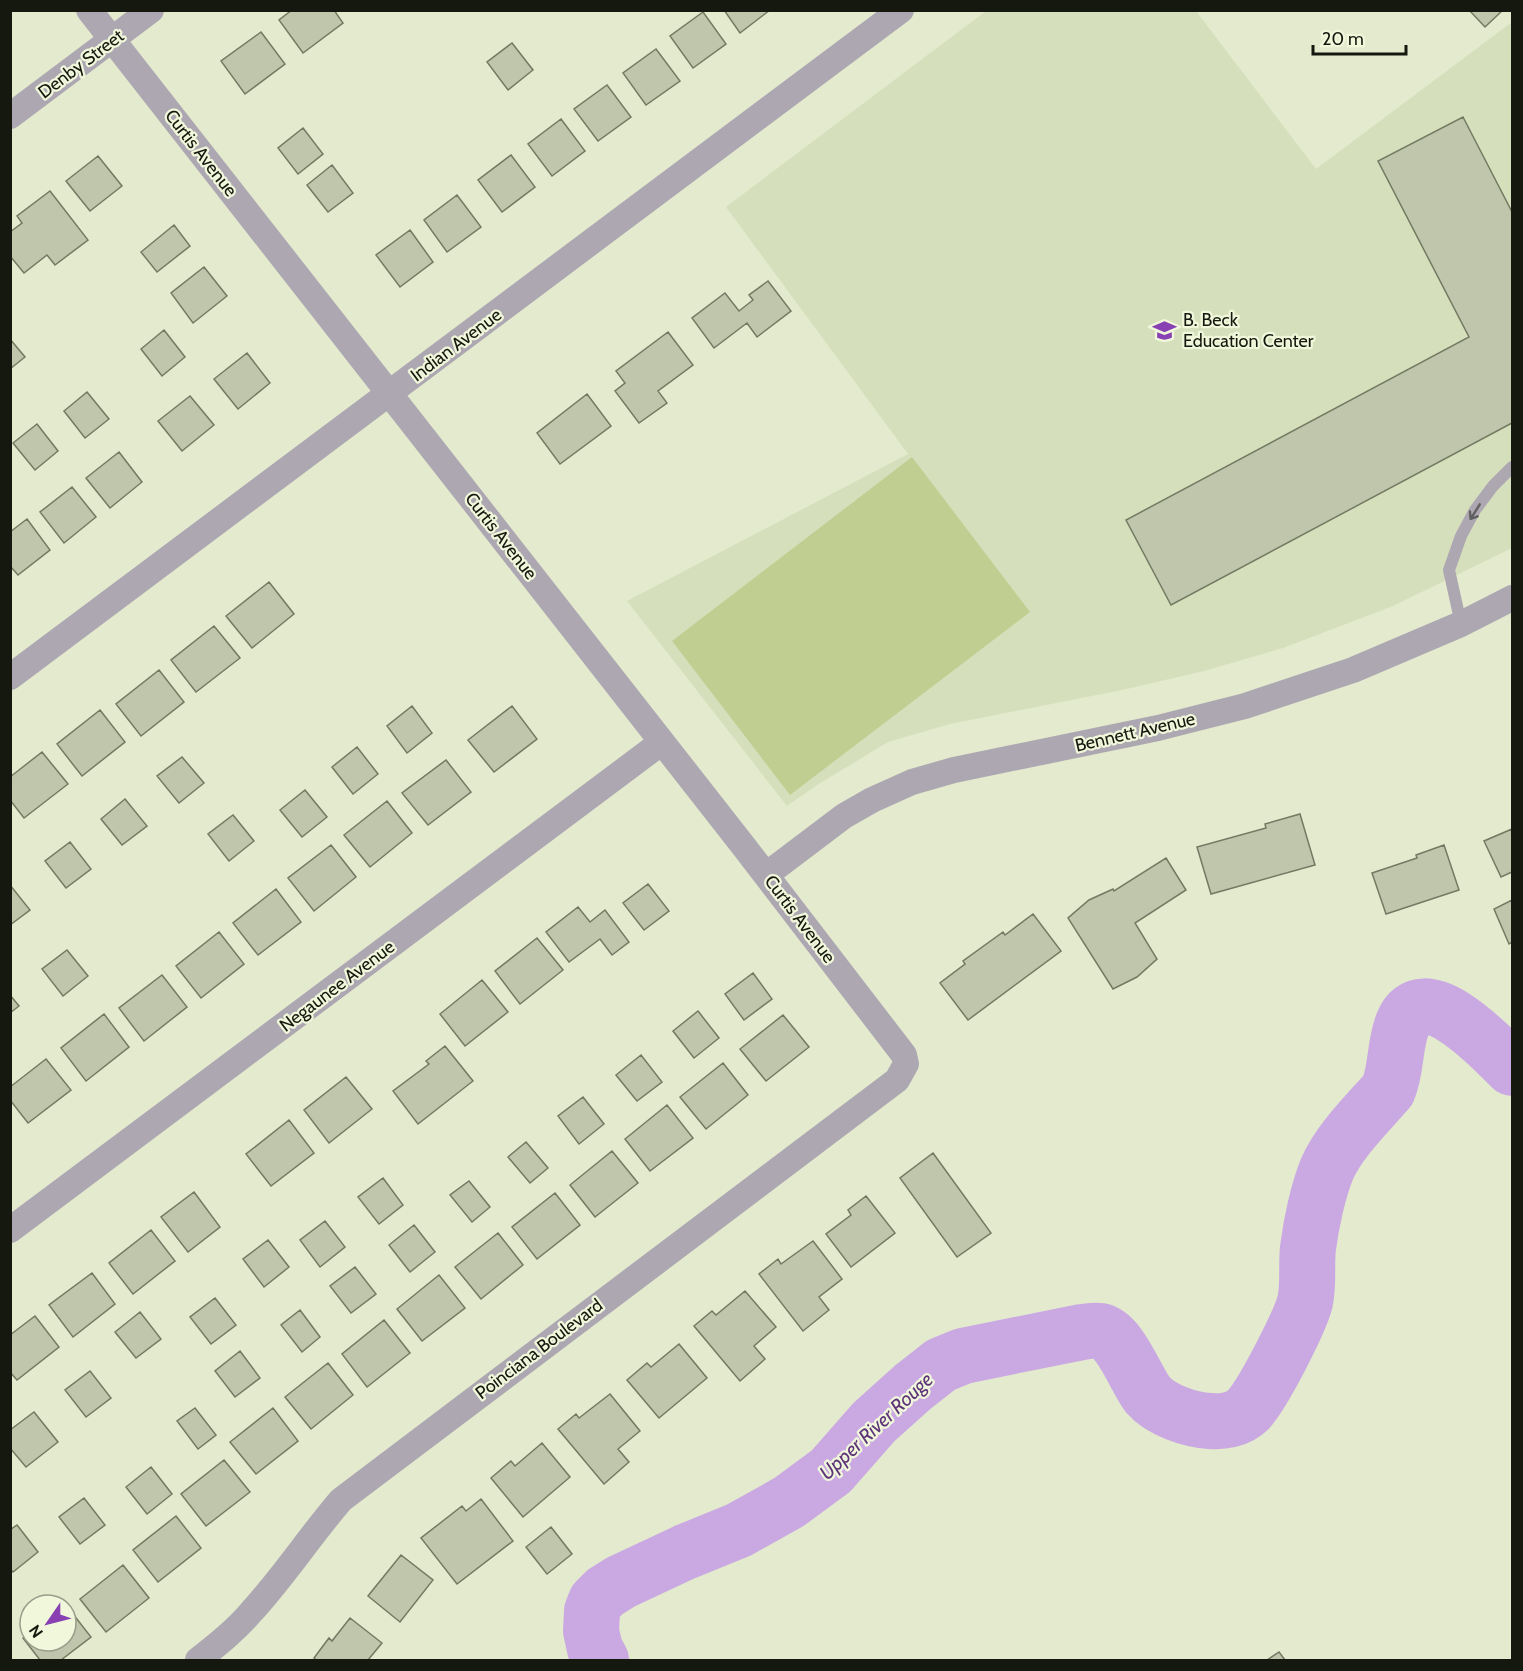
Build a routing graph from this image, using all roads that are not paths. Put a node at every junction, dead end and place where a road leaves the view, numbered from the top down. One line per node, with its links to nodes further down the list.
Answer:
1 (89, 10): 4 (street, Curtis Avenue)
2 (151, 10): 4 (street, Denby Street)
3 (901, 10): 6 (street, Indian Avenue)
4 (112, 40): 5 (street, Denby Street); 6 (street, Curtis Avenue)
5 (10, 117)
6 (391, 394): 10 (street, Indian Avenue); 11 (street, Curtis Avenue)
7 (1512, 467): 9 (lane, one-way to 9)
8 (1512, 598): 9 (street, Bennett Avenue)
9 (1461, 624): 12 (street, Bennett Avenue)
10 (10, 677)
11 (663, 742): 12 (street, Curtis Avenue); 14 (street, Negaunee Avenue)
12 (766, 875): 13 (street, Curtis Avenue)
13 (906, 1064): 15 (street, Poinciana Boulevard)
14 (10, 1230)
15 (198, 1660)

